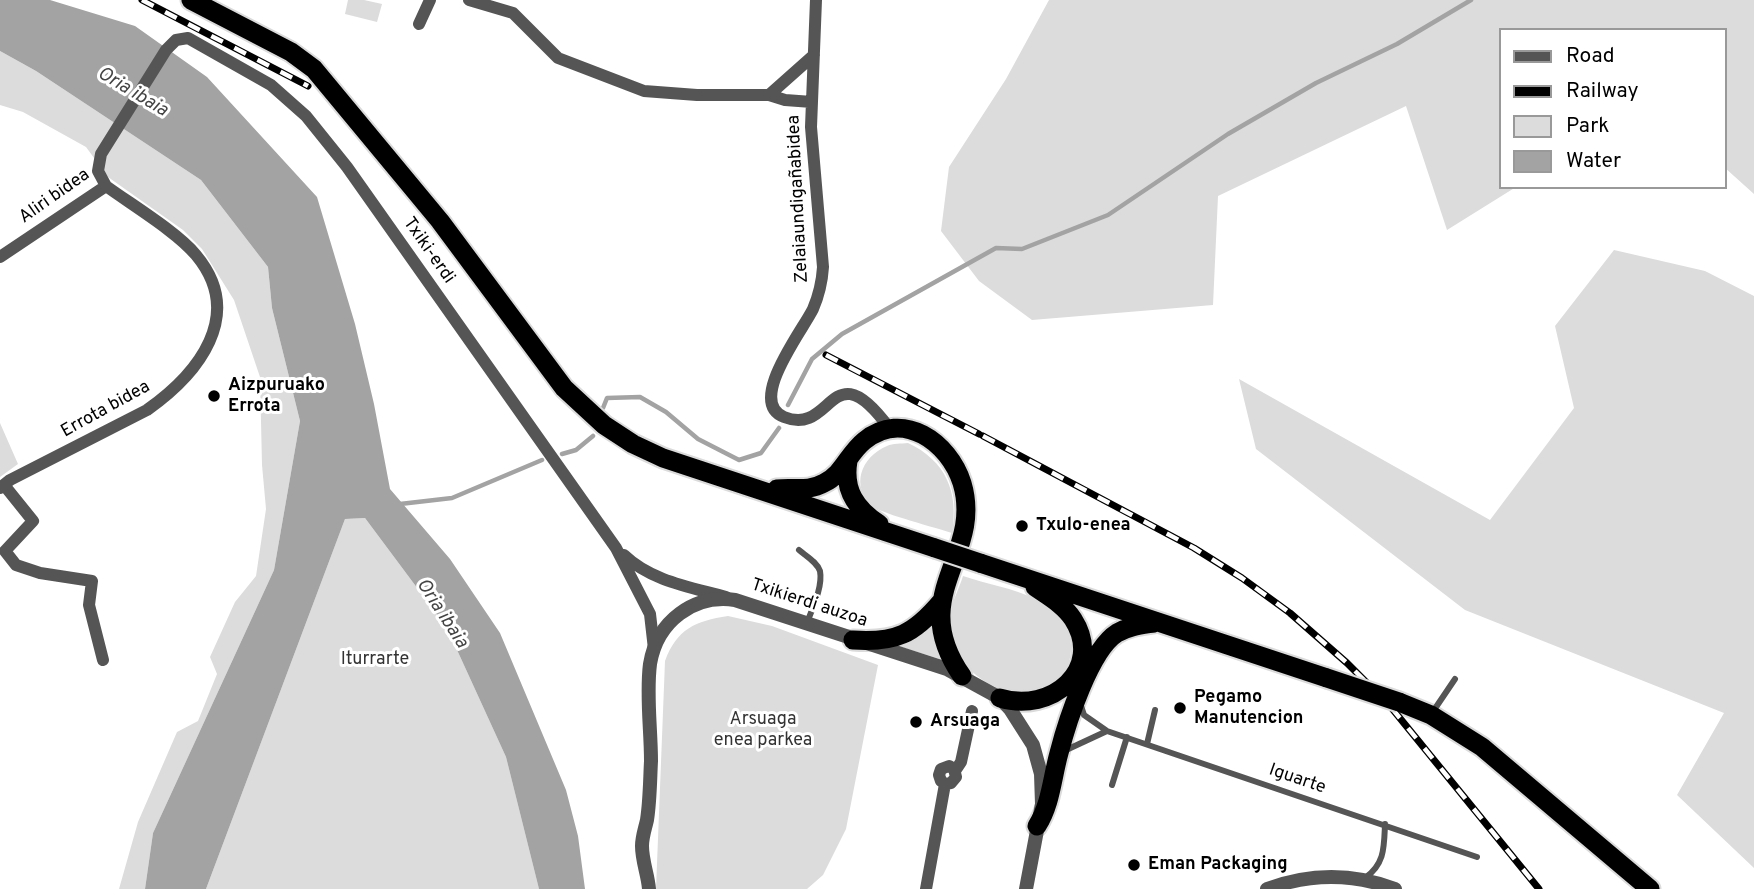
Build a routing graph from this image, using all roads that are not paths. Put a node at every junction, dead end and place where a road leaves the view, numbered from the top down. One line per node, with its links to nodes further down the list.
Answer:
1 (191, 0): 15 (highway)
2 (430, 0): 5 (street)
3 (469, 0): 7 (street)
4 (816, 0): 6 (street, Zelaiaundigañabidea)
5 (419, 24)
6 (814, 55): 7 (street); 8 (street, Zelaiaundigañabidea)
7 (769, 95): 8 (street)
8 (812, 102): 12 (street, Zelaiaundigañabidea)
9 (101, 154): 10 (street, Aliri bidea); 17 (street, Txiki-erdi)
10 (106, 186): 11 (street, Aliri bidea); 14 (street, Errota bidea)
11 (0, 257)
12 (890, 429): 13 (highway); 21 (highway)
13 (848, 461): 15 (highway); 16 (highway)
14 (2, 486): 26 (street, Errota bidea)
15 (762, 491): 16 (highway)
16 (893, 534): 19 (highway, bridge)
17 (616, 548): 20 (street); 25 (street)
18 (799, 550): 23 (lane)
19 (1020, 576): 22 (highway); 29 (highway)
20 (735, 600): 23 (street, Txikierdi auzoa); 25 (street, Txikierdi auzoa)
21 (941, 602): 24 (highway); 27 (highway)
22 (1158, 622): 30 (highway); 33 (highway, bridge)
23 (806, 625): 24 (street, Txikierdi auzoa)
24 (853, 640): 27 (street, Txikierdi auzoa)
25 (654, 651): 43 (street, Txikierdi auzoa)
26 (103, 660)
27 (961, 676): 29 (street, Txikierdi auzoa)
28 (1455, 679): 33 (lane)
29 (1000, 698): 40 (street, Txikierdi auzoa)
30 (1078, 698): 34 (lane, Iguarte); 37 (highway)
31 (972, 710): 44 (street)
32 (1155, 710): 36 (lane)
33 (1431, 715): 48 (highway)
34 (1107, 731): 35 (lane, Iguarte); 37 (lane)
35 (1127, 737): 36 (lane, Iguarte); 38 (lane)
36 (1147, 744): 39 (lane, Iguarte)
37 (1059, 754): 40 (highway)
38 (1112, 785)
39 (1385, 824): 41 (lane, Iguarte); 42 (lane)
40 (1037, 826): 45 (street, Txikierdi auzoa)
41 (1478, 857)
42 (1363, 879): 46 (street); 47 (street)
43 (649, 889)
44 (926, 889)
45 (1026, 889)
46 (1267, 889)
47 (1395, 889)
48 (1650, 889)

